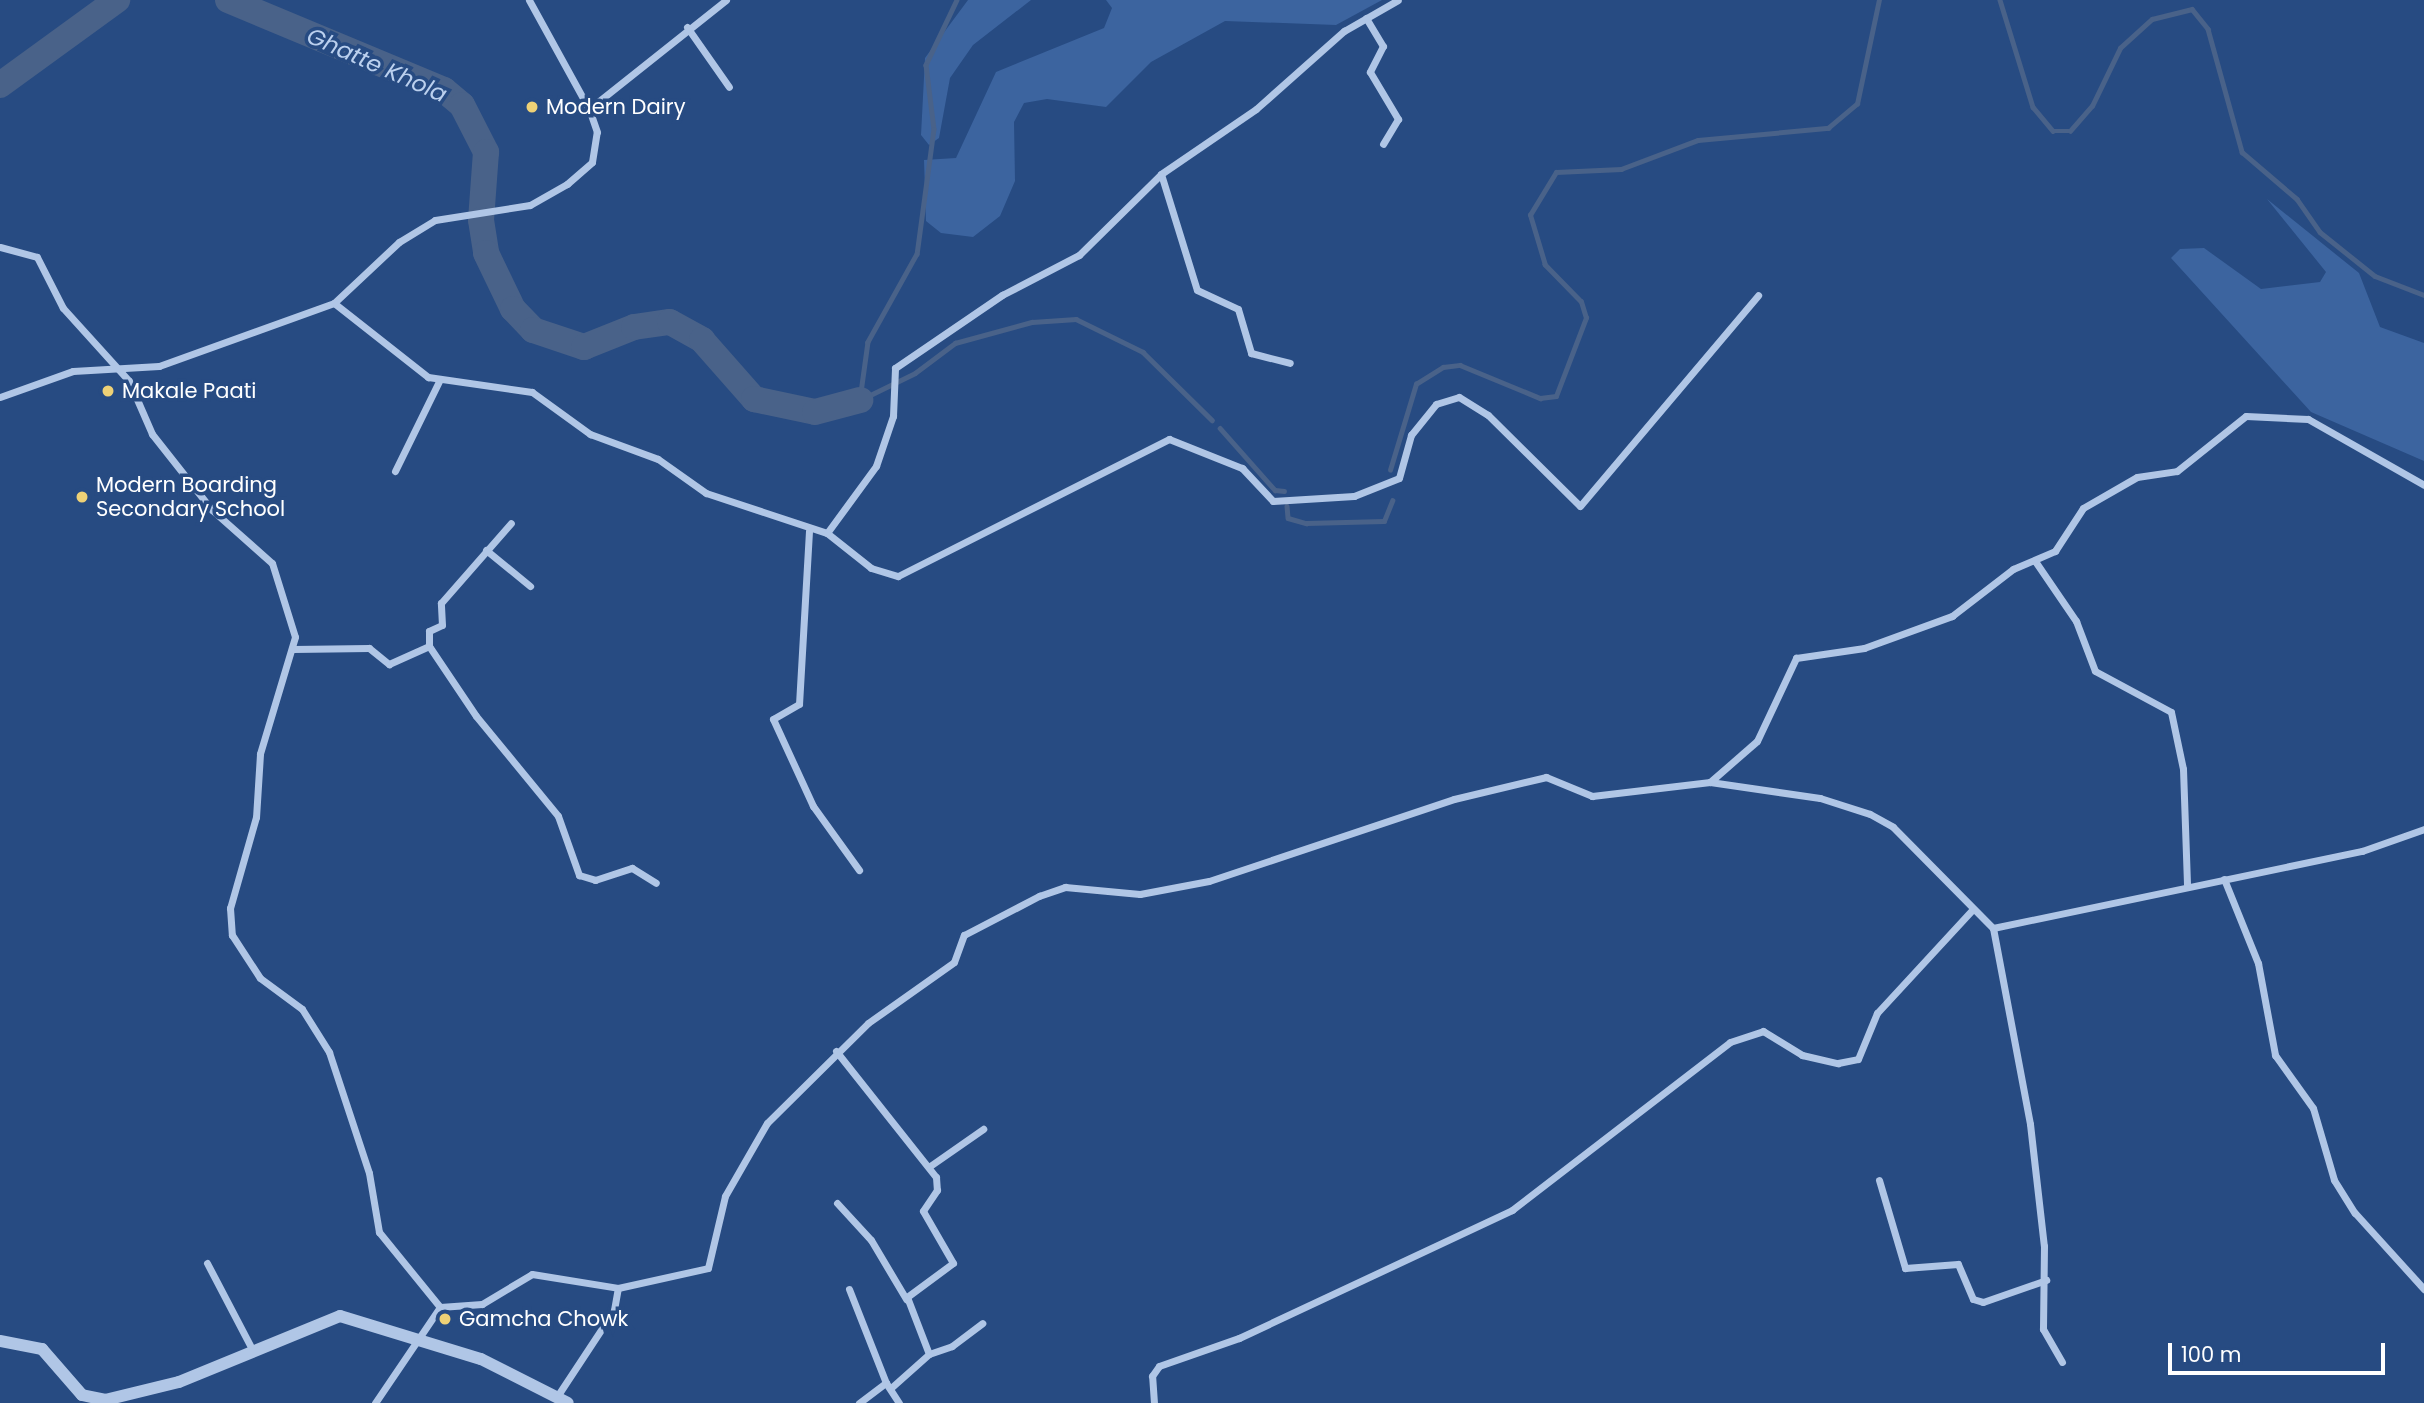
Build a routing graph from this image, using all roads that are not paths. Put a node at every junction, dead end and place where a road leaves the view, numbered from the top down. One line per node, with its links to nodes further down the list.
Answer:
1 (529, 0): 7 (street)
2 (726, 0): 5 (street)
3 (1398, 0): 4 (street)
4 (1366, 18): 8 (street); 9 (street)
5 (687, 27): 6 (street); 7 (street)
6 (729, 87)
7 (589, 109): 12 (street)
8 (1383, 144)
9 (1161, 174): 13 (street); 21 (street)
10 (0, 247): 14 (street)
11 (1758, 295): 21 (street)
12 (334, 303): 14 (street); 15 (street)
13 (1290, 363)
14 (115, 370): 16 (street); 26 (street)
15 (439, 381): 17 (street); 20 (street)
16 (0, 397)
17 (395, 471)
18 (2424, 485): 23 (street)
19 (511, 523): 22 (street)
20 (809, 531): 21 (street); 29 (street)
21 (827, 533)
22 (486, 550): 24 (street); 25 (street)
23 (2035, 561): 27 (street); 32 (street)
24 (530, 586)
25 (429, 646): 26 (street); 31 (street)
26 (293, 649): 46 (street)
27 (1710, 782): 33 (street); 35 (street)
28 (2424, 829): 30 (street)
29 (859, 870)
30 (2224, 879): 32 (street); 44 (street)
31 (656, 883)
32 (2188, 884): 34 (street)
33 (1971, 911): 34 (street); 58 (street)
34 (1993, 928): 41 (street)
35 (836, 1051): 37 (street); 42 (street)
36 (983, 1129): 37 (street)
37 (930, 1166): 45 (street)
38 (1879, 1180): 41 (street)
39 (837, 1203): 45 (street)
40 (207, 1263): 50 (street)
41 (2046, 1280): 52 (street)
42 (618, 1289): 46 (street); 54 (street)
43 (849, 1289): 53 (street)
44 (2424, 1289)
45 (906, 1299): 51 (street)
46 (440, 1307): 48 (street)
47 (982, 1323): 51 (street)
48 (417, 1338): 50 (street); 54 (street); 55 (street)
49 (0, 1341): 50 (street)
50 (251, 1348)
51 (929, 1354): 53 (street)
52 (2062, 1362)
53 (889, 1385): 56 (street); 57 (street)
54 (563, 1399)
55 (375, 1403)
56 (859, 1403)
57 (899, 1403)
58 (1154, 1403)

